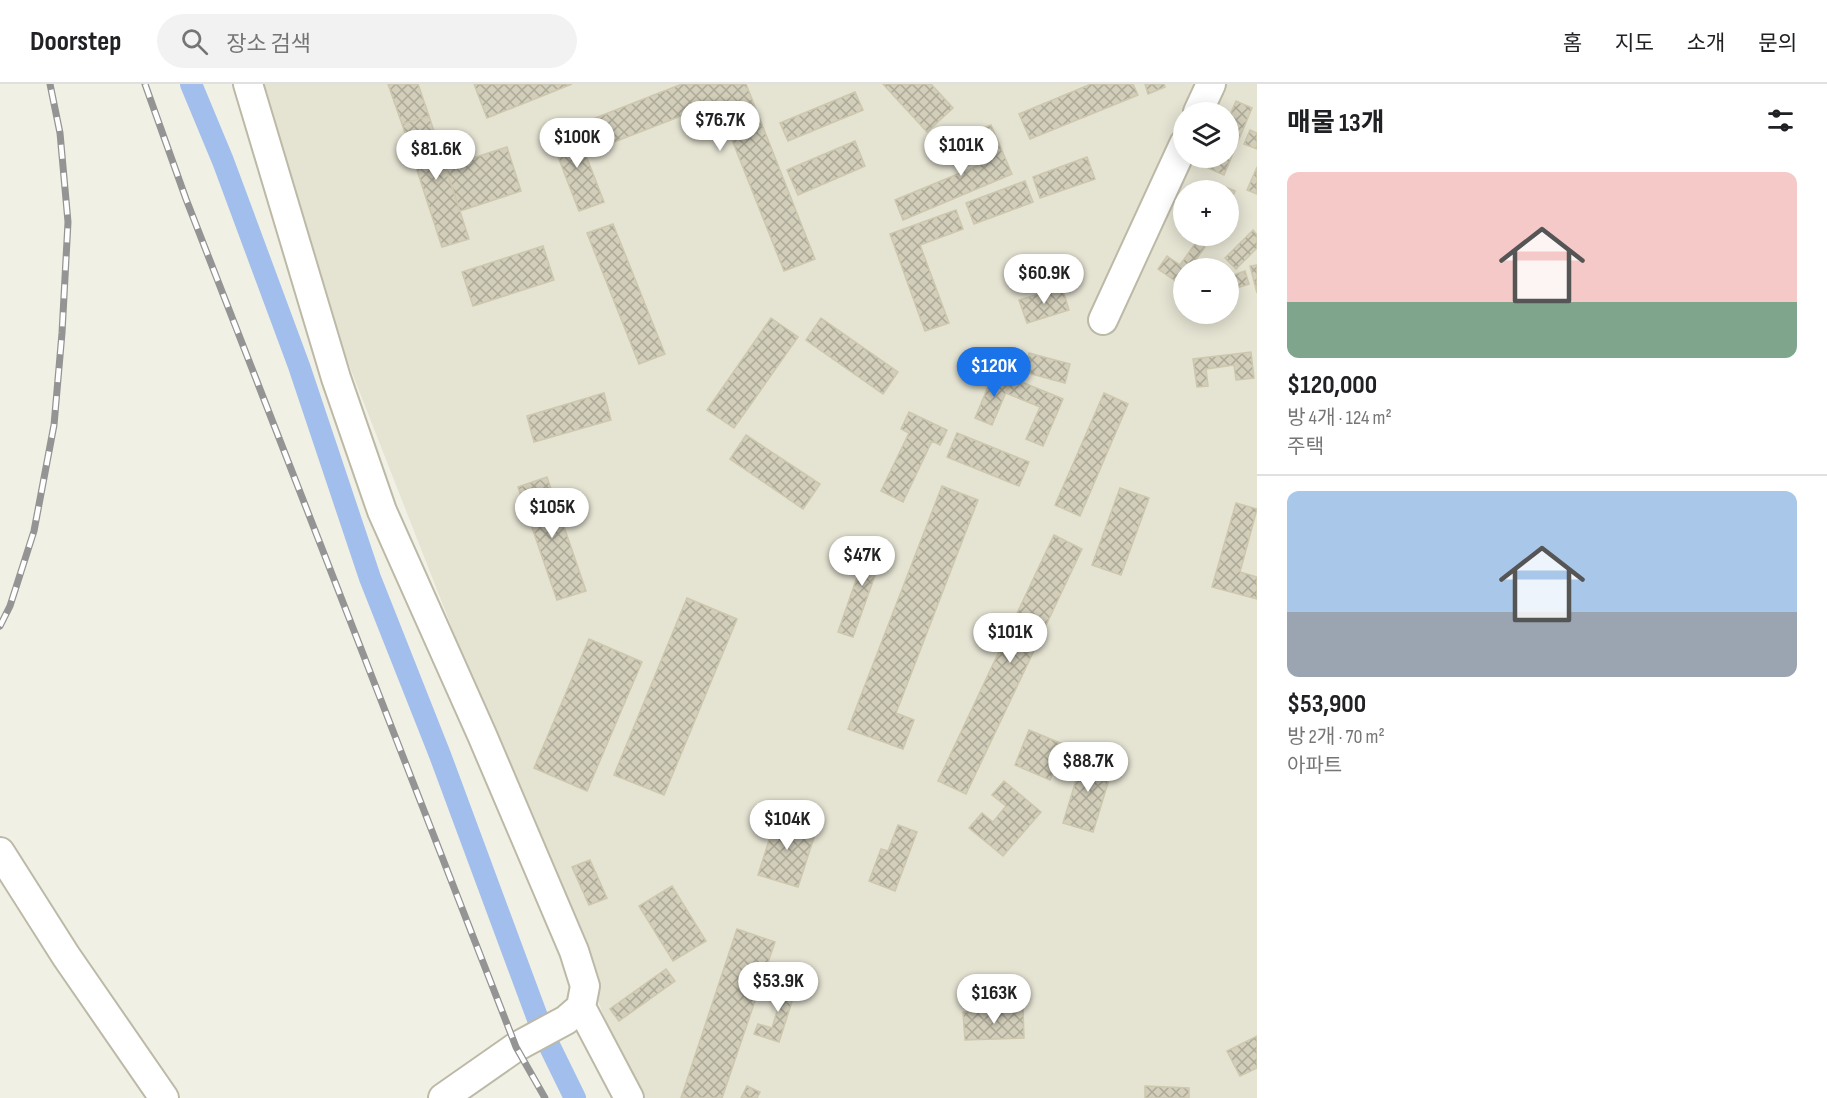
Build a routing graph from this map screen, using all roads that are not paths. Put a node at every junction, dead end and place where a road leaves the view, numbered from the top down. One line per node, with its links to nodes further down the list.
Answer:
1 (248, 84): 7 (street)
2 (1211, 84): 3 (street)
3 (1203, 102)
4 (1173, 168): 5 (street)
5 (1103, 320)
6 (0, 852): 8 (street)
7 (581, 1007): 9 (street); 10 (street)
8 (164, 1098)
9 (443, 1098)
10 (629, 1098)

